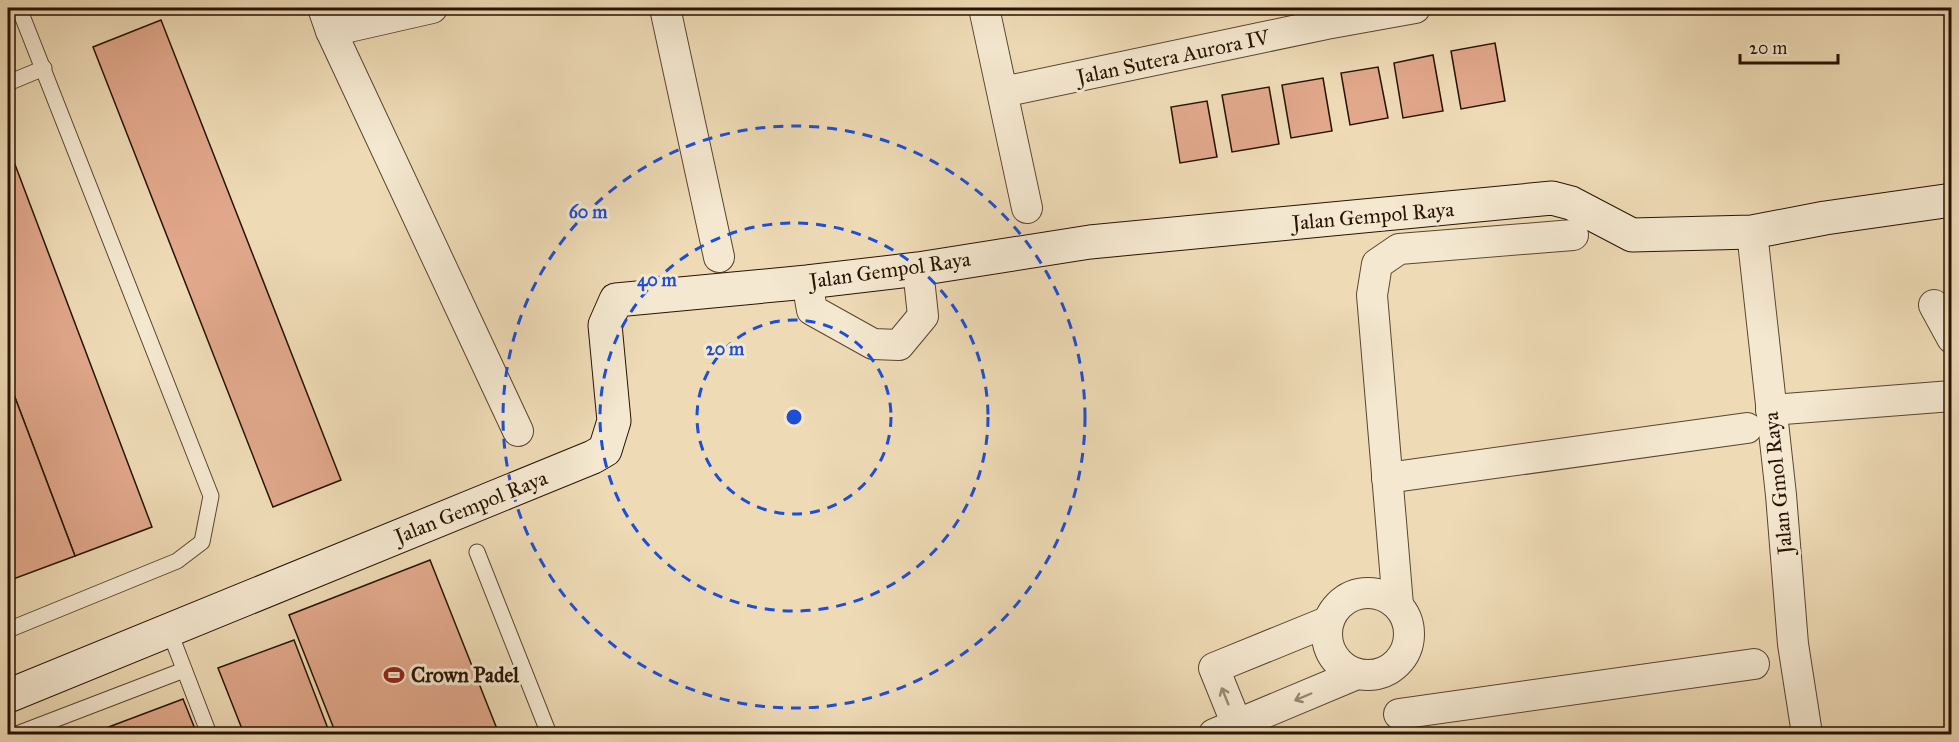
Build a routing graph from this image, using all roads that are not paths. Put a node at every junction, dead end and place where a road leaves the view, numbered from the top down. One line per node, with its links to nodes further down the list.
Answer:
1 (19, 8): 8 (lane)
2 (432, 8): 7 (street)
3 (665, 8): 15 (street)
4 (984, 8): 10 (street)
5 (1415, 8): 6 (street, Jalan Sutera Aurora IV)
6 (1324, 16): 10 (street, Jalan Sutera Aurora IV)
7 (327, 19): 23 (street)
8 (44, 68): 9 (lane); 28 (lane)
9 (8, 83)
10 (1003, 92): 12 (street)
11 (1952, 200): 13 (street, Jalan Gempol Raya)
12 (1027, 208)
13 (1752, 232): 16 (street, Jalan Gempol Raya); 21 (street, Jalan Gmol Raya)
14 (1572, 235): 24 (street)
15 (719, 257)
16 (918, 269): 17 (street, Jalan Gempol Raya); 17 (street)
17 (807, 282): 29 (street, Jalan Gempol Raya)
18 (1934, 305): 19 (street)
19 (1952, 338)
20 (1952, 396): 21 (street)
21 (1771, 410): 40 (street, Jalan Gmol Raya)
22 (1747, 428): 24 (street)
23 (518, 431)
24 (1387, 478): 26 (street)
25 (477, 552): 39 (lane)
26 (1398, 605): 27 (street); 31 (street)
27 (1328, 622): 33 (street); 36 (street, one-way to 27)
28 (8, 630)
29 (169, 630): 32 (lane); 34 (street, Jalan Gempol Raya)
30 (1754, 664): 35 (street)
31 (1388, 669): 33 (street); 35 (street)
32 (184, 670): 37 (lane); 38 (lane)
33 (1357, 674): 36 (street, one-way to 36)
34 (8, 696)
35 (1401, 724)
36 (1225, 730)
37 (17, 735)
38 (209, 735)
39 (549, 735)
40 (1807, 735)

